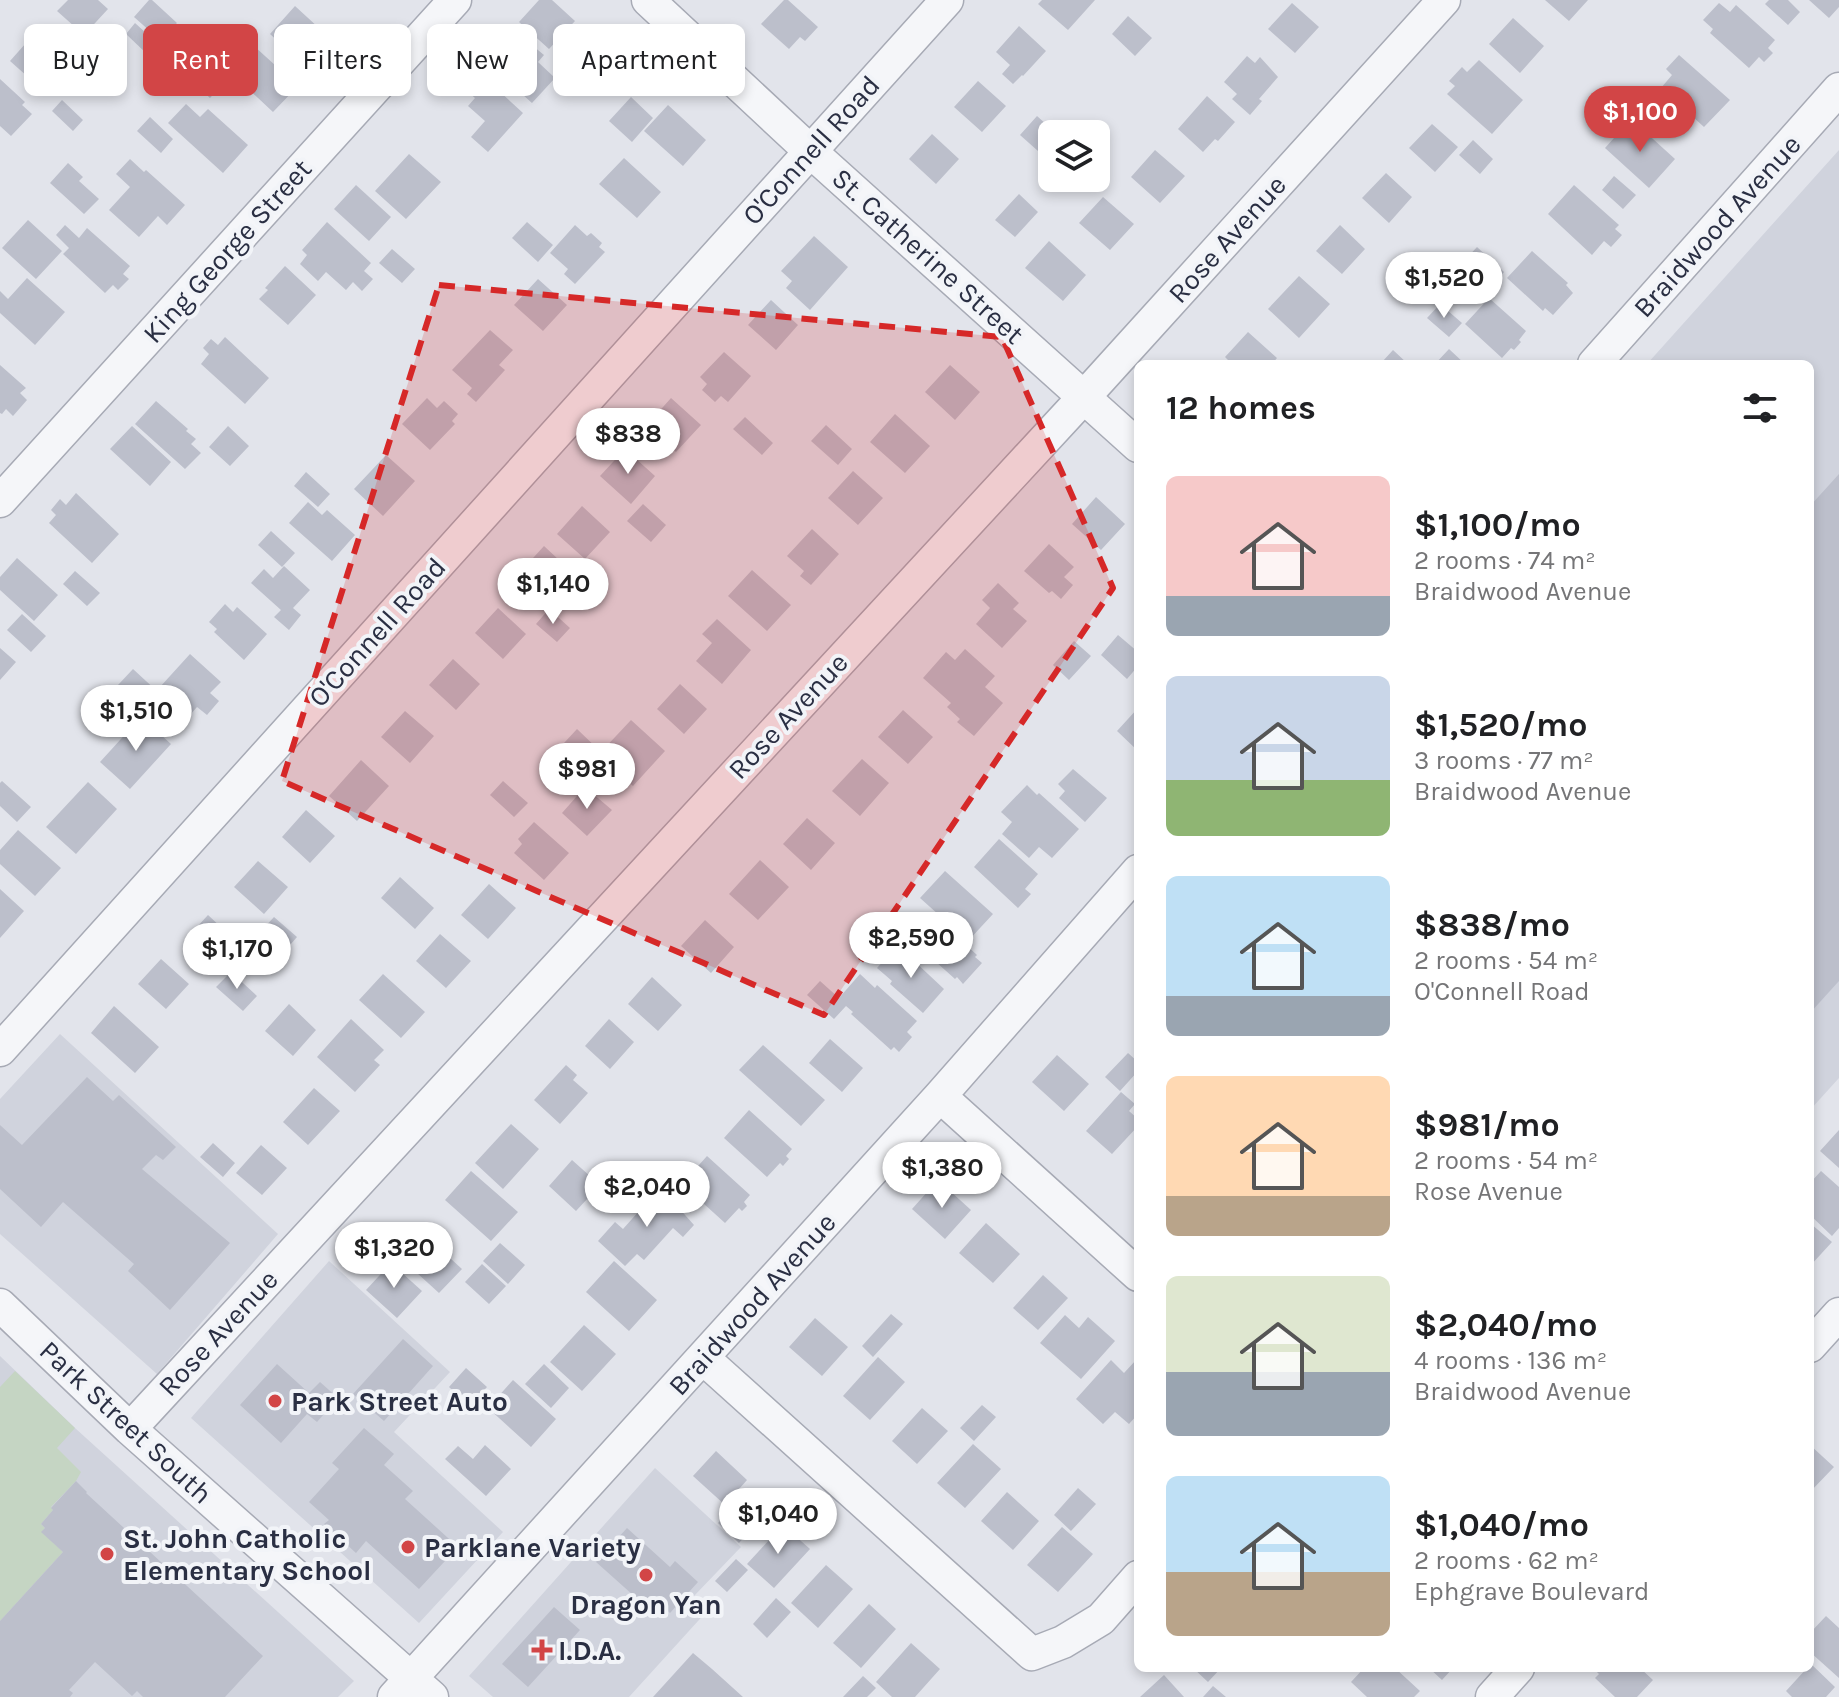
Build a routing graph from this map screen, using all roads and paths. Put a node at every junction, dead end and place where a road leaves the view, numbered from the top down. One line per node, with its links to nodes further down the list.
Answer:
1 (455, 0): 10 (street, King George Street)
2 (648, 0): 6 (street, St. Catherine Street)
3 (947, 0): 6 (street, O'Connell Road)
4 (1444, 0): 8 (street, Rose Avenue)
5 (1839, 89): 7 (street, Braidwood Avenue)
6 (810, 151): 8 (street, St. Catherine Street); 12 (street, O'Connell Road)
7 (1598, 360)
8 (1084, 397): 9 (street, St. Catherine Street); 19 (street, Rose Avenue)
9 (1134, 442)
10 (0, 501)
11 (1134, 876): 13 (street, Braidwood Avenue)
12 (0, 1050)
13 (940, 1096): 14 (street); 18 (street, Braidwood Avenue)
14 (1134, 1271)
15 (0, 1305): 19 (street, Park Street South)
16 (1839, 1314): 17 (street)
17 (1814, 1342)
18 (703, 1358): 20 (street); 22 (street, Braidwood Avenue)
19 (130, 1429): 22 (street, Park Street South)
20 (1134, 1582)
21 (1514, 1672): 23 (street)
22 (412, 1691)
23 (1492, 1697)

